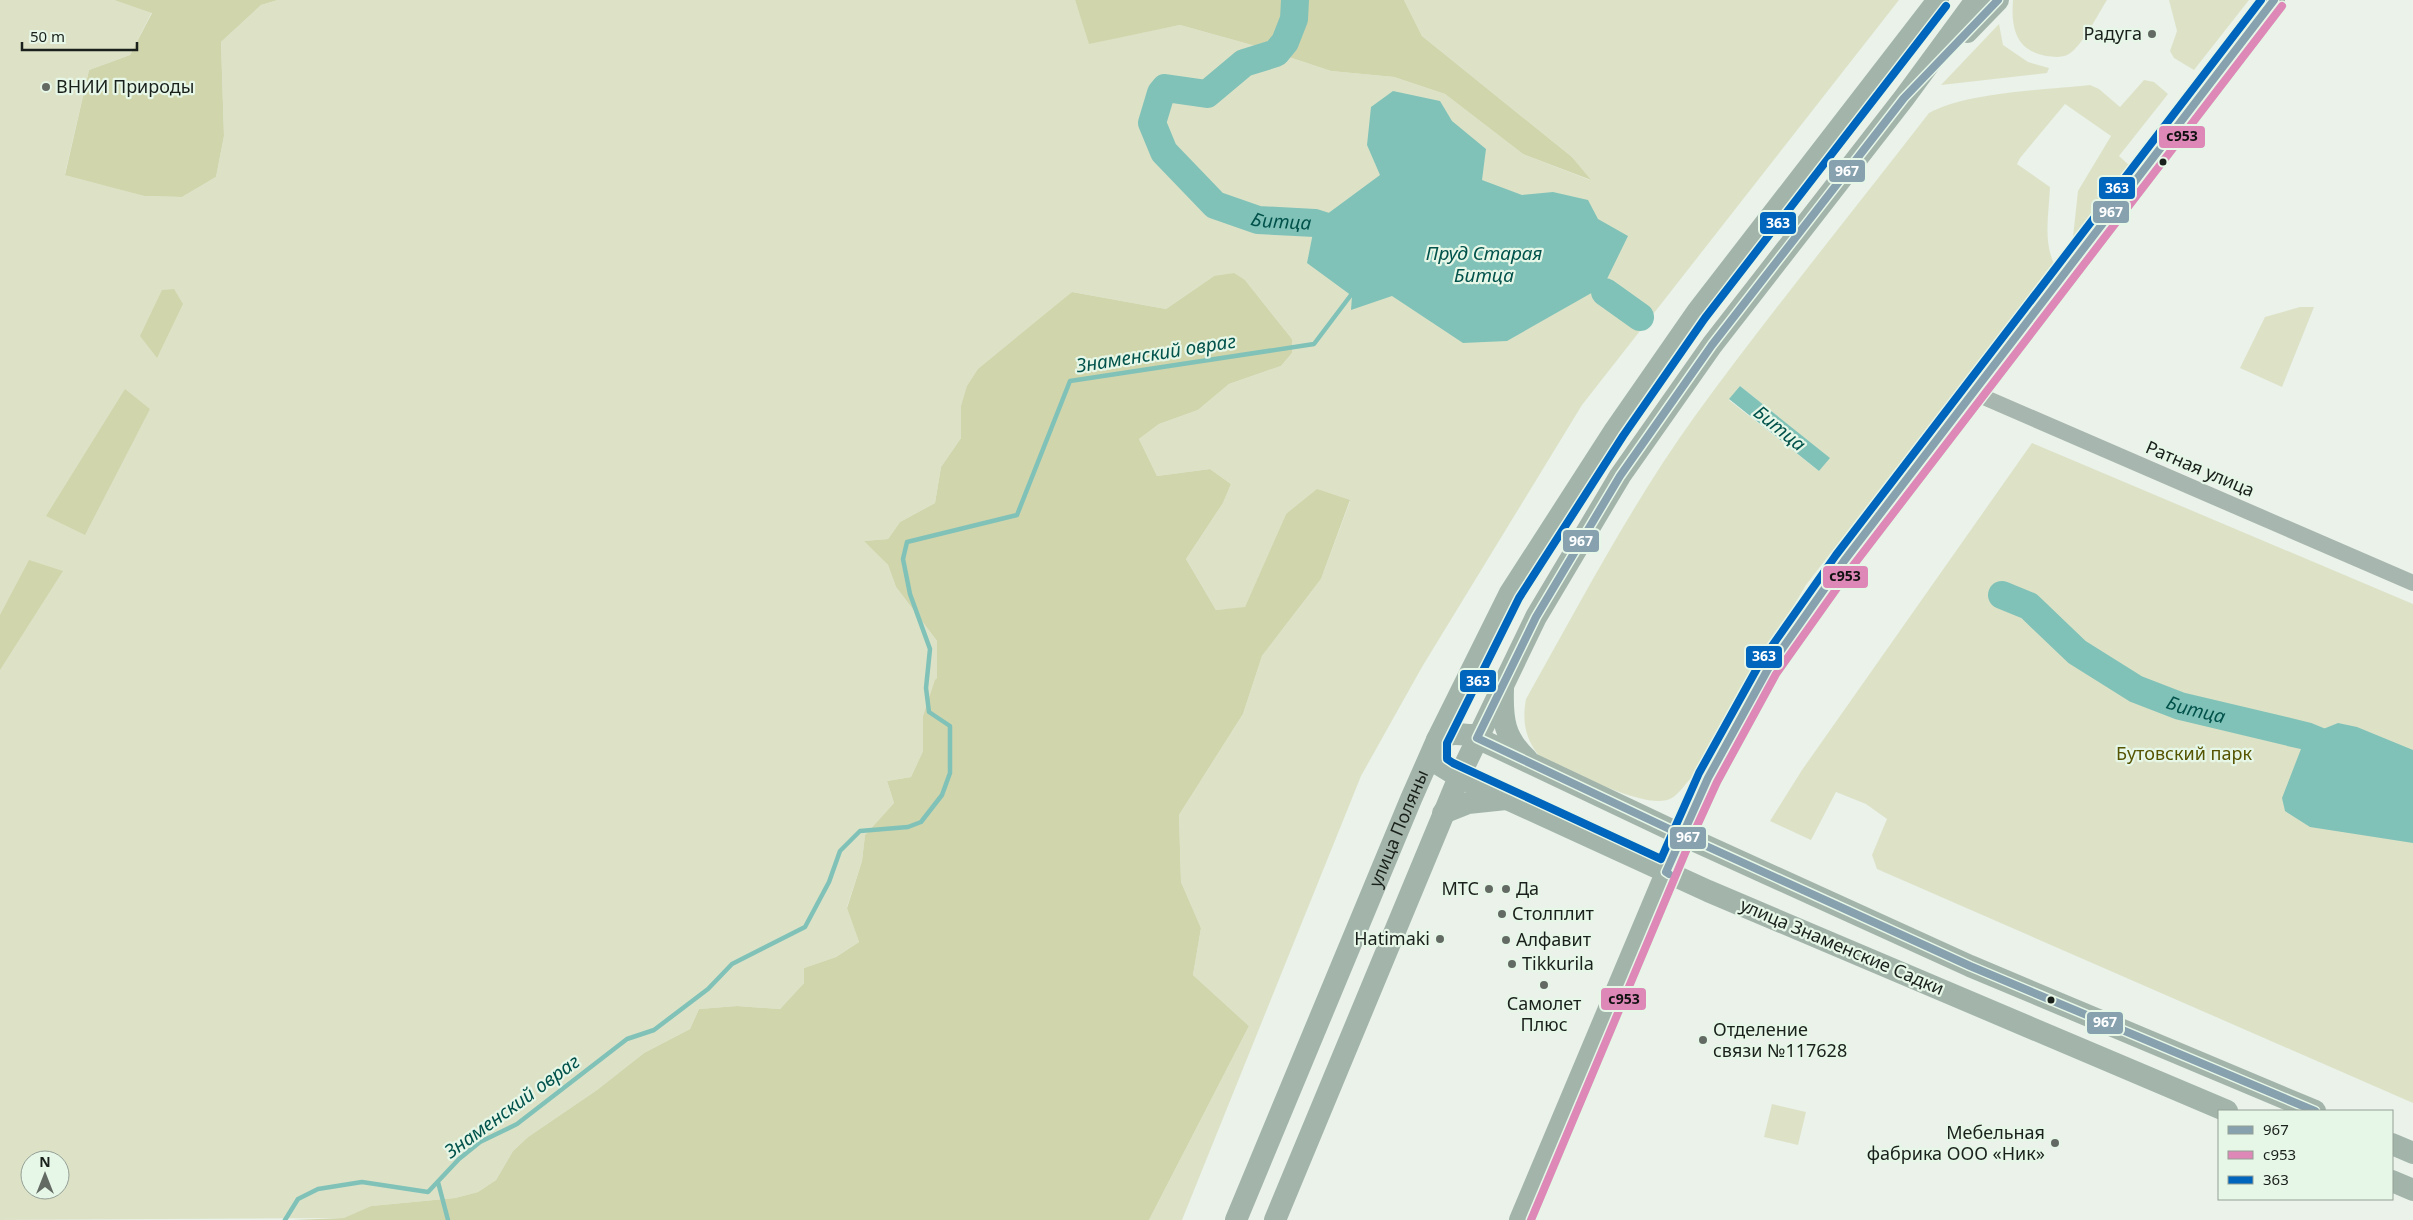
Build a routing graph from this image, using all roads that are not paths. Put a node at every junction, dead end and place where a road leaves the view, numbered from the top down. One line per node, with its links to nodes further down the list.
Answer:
1 (1938, 0): 10 (street, улица Поляны)
2 (1976, 0): 5 (street, улица Поляны)
3 (1998, 0): 5 (street)
4 (2274, 0): 6 (street)
5 (1904, 98): 8 (street, улица Поляны)
6 (1972, 392): 7 (street, Ратная улица); 15 (street)
7 (2413, 583)
8 (1504, 684): 9 (street, улица Поляны); 11 (street)
9 (1477, 738): 10 (street, улица Знаменские Садки); 11 (street, улица Знаменские Садки); 12 (street, улица Поляны)
10 (1437, 740): 12 (street, улица Знаменские Садки); 25 (street, улица Поляны)
11 (1533, 765): 15 (street, улица Знаменские Садки)
12 (1459, 777): 13 (street, улица Знаменские Садки); 14 (street, улица Поляны)
13 (1510, 799): 14 (street); 16 (street, улица Знаменские Садки)
14 (1443, 813): 26 (street, улица Поляны)
15 (1682, 835): 16 (street); 17 (street, улица Знаменские Садки)
16 (1666, 872): 18 (street, улица Знаменские Садки); 27 (street)
17 (2252, 1084): 18 (street); 20 (street, улица Знаменские Садки)
18 (2198, 1099): 19 (street, улица Знаменские Садки)
19 (2225, 1110)
20 (2313, 1110)
21 (2393, 1144): 22 (street)
22 (2413, 1153)
23 (2393, 1181): 24 (street)
24 (2413, 1190)
25 (1236, 1220)
26 (1276, 1220)
27 (1520, 1220)

